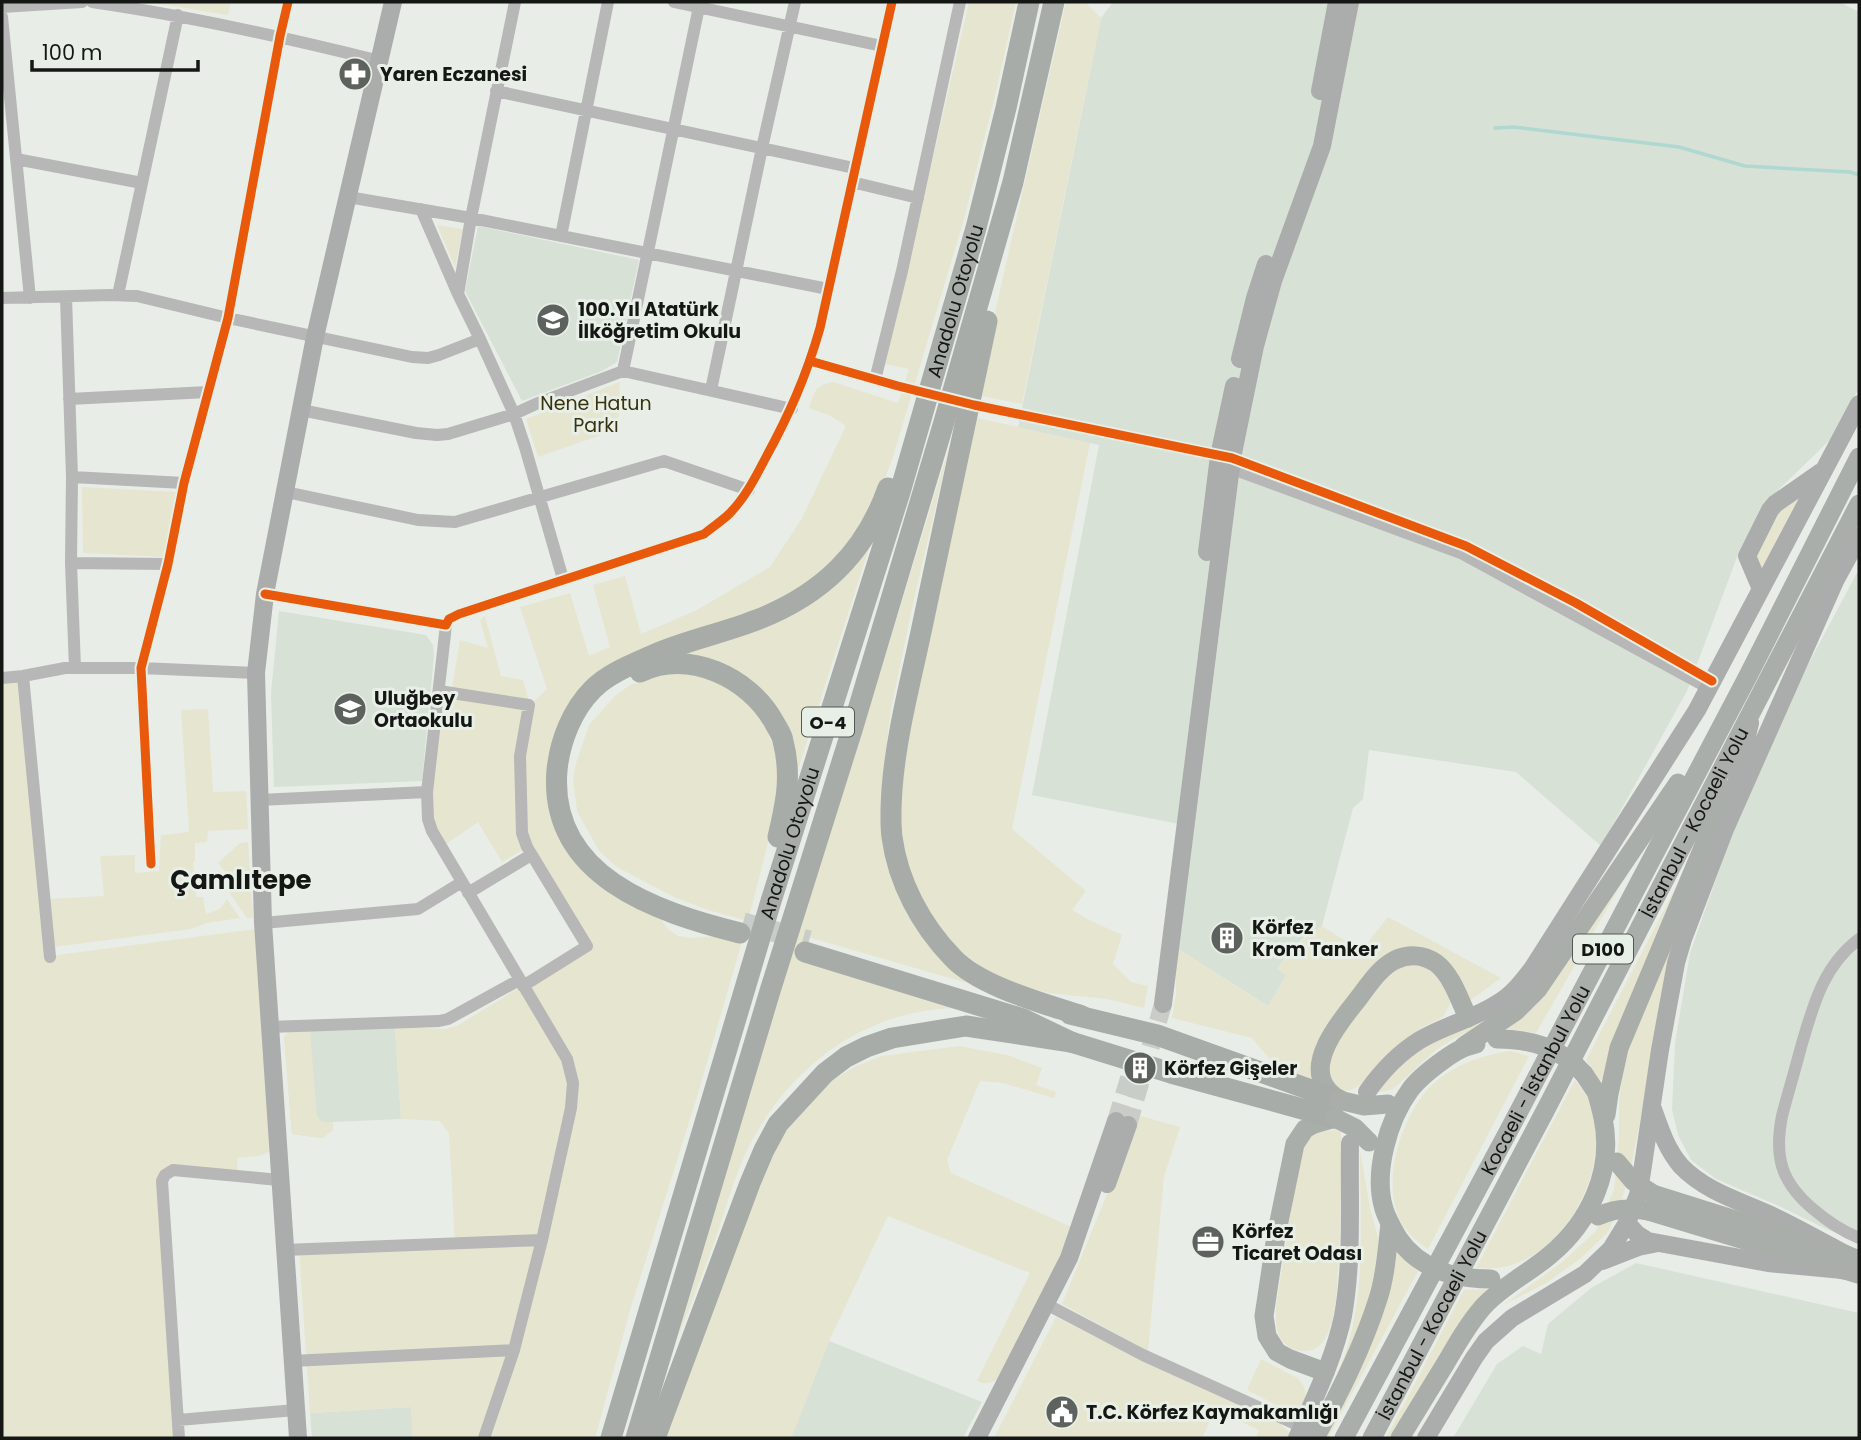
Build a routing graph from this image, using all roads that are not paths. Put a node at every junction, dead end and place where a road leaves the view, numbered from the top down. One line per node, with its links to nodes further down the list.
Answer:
1 (82, 2): 16 (street)
2 (92, 2): 17 (street)
3 (288, 2): 20 (street)
4 (393, 2): 22 (main road)
5 (514, 2): 23 (street)
6 (608, 2): 24 (street)
7 (674, 2): 15 (street)
8 (795, 2): 19 (street)
9 (892, 2): 21 (street)
10 (960, 2): 34 (street)
11 (1029, 2): 47 (highway, Anadolu Otoyolu / O-4)
12 (1054, 2): 30 (highway, Anadolu Otoyolu / O-4)
13 (1338, 2): 62 (main road)
14 (1350, 2): 62 (main road)
15 (699, 4): 19 (street); 26 (street)
16 (2, 7)
17 (178, 15): 20 (street); 31 (street)
18 (2, 17): 25 (street)
19 (790, 27): 21 (street); 27 (street)
20 (280, 36): 22 (street); 46 (street)
21 (882, 46): 29 (street)
22 (380, 61): 33 (main road)
23 (496, 91): 24 (street); 36 (street)
24 (586, 111): 26 (street); 37 (street)
25 (7, 116): 28 (street)
26 (674, 129): 27 (street); 38 (street)
27 (762, 148): 29 (street); 39 (street)
28 (16, 159): 31 (street); 45 (street)
29 (855, 168): 32 (street)
30 (1013, 182): 100 (highway); 138 (highway, Anadolu Otoyolu / O-4)
31 (142, 183): 41 (street)
32 (852, 183): 34 (street); 40 (street)
33 (348, 197): 35 (street); 48 (main road)
34 (918, 198): 52 (street)
35 (421, 209): 36 (street); 42 (street)
36 (471, 218): 37 (street); 42 (street)
37 (561, 236): 38 (street)
38 (647, 254): 39 (street); 51 (street)
39 (736, 272): 40 (street); 54 (street)
40 (828, 289): 50 (street)
41 (118, 295): 43 (street); 46 (street)
42 (458, 295): 49 (street)
43 (66, 297): 45 (street); 56 (street)
44 (2, 298): 45 (street)
45 (30, 298)
46 (228, 318): 48 (street); 55 (street)
47 (944, 334): 94 (highway, Anadolu Otoyolu / O-4); 94 (highway)
48 (315, 337): 49 (street); 59 (main road)
49 (480, 339): 60 (street)
50 (810, 361): 52 (street); 58 (street)
51 (624, 371): 54 (street); 60 (street)
52 (875, 380): 53 (street)
53 (898, 386)
54 (711, 390): 58 (street)
55 (208, 392): 56 (street); 65 (street)
56 (69, 400): 64 (street)
57 (1859, 404): 63 (main road)
58 (792, 409): 66 (street)
59 (301, 410): 60 (street); 67 (main road)
60 (514, 414): 68 (street)
61 (1859, 457): 83 (highway, Kocaeli - İstanbul Yolu / D100)
62 (1225, 461): 62 (street); 85 (street); 99 (main road)
63 (1824, 470): 75 (main road); 75 (main road)
64 (72, 477): 65 (street); 71 (street)
65 (184, 483): 72 (street)
66 (749, 490): 68 (street); 73 (street)
67 (286, 492): 68 (street); 76 (main road)
68 (540, 498): 73 (street)
69 (1859, 504): 81 (highway, İstanbul - Kocaeli Yolu / D100)
70 (1859, 537): 74 (main road)
71 (71, 563): 72 (street); 78 (street)
72 (168, 564): 79 (street)
73 (563, 579): 77 (street)
74 (1835, 581): 81 (main road); 90 (main road)
75 (1761, 589): 85 (main road)
76 (265, 594): 77 (street); 80 (main road)
77 (446, 625): 86 (street)
78 (75, 668): 79 (street); 82 (street)
79 (141, 668): 80 (street); 92 (street)
80 (256, 673): 89 (main road)
81 (1772, 675): 87 (highway, İstanbul - Kocaeli Yolu / D100)
82 (23, 676): 84 (street); 97 (street)
83 (1748, 676): 104 (highway); 142 (highway, Kocaeli - İstanbul Yolu / D100)
84 (2, 678)
85 (1710, 685): 101 (main road); 106 (main road)
86 (439, 691): 88 (street); 91 (street)
87 (1752, 713): 90 (main road); 111 (highway); 143 (highway, İstanbul - Kocaeli Yolu / D100)
88 (427, 792): 89 (street); 93 (street)
89 (259, 800): 95 (main road)
90 (1725, 829): 107 (main road)
91 (531, 855): 93 (street); 98 (street)
92 (151, 864)
93 (465, 888): 95 (street); 98 (street)
94 (771, 901): 137 (highway, Anadolu Otoyolu / O-4)
95 (263, 923): 102 (main road)
96 (1859, 939): 119 (street)
97 (50, 957)
98 (521, 983): 102 (street); 120 (street)
99 (1158, 1004)
100 (1082, 1016): 103 (highway); 108 (highway)
101 (1468, 1018): 106 (main road); 108 (highway)
102 (269, 1027): 114 (main road)
103 (1071, 1042): 108 (highway); 139 (highway)
104 (1464, 1046): 105 (highway); 111 (highway, bridge)
105 (1410, 1089): 106 (highway); 115 (highway)
106 (1376, 1096): 108 (highway, bridge)
107 (1652, 1104): 112 (main road); 113 (main road)
108 (1337, 1109): 110 (highway, bridge); 130 (highway)
109 (1122, 1123): 127 (main road)
110 (1358, 1145): 115 (highway); 130 (main road); 133 (main road)
111 (1609, 1145): 118 (highway); 121 (highway, bridge)
112 (1644, 1158): 113 (main road); 116 (main road)
113 (1681, 1166): 125 (main road)
114 (279, 1180): 123 (main road); 132 (street)
115 (1381, 1181): 117 (highway)
116 (1627, 1223): 122 (main road); 124 (main road)
117 (1394, 1231): 126 (highway, bridge); 133 (highway)
118 (1569, 1237): 121 (highway, bridge); 126 (highway)
119 (1859, 1238)
120 (542, 1240): 123 (street); 128 (street)
121 (1774, 1240): 125 (highway)
122 (1659, 1243): 124 (main road); 125 (main road)
123 (284, 1250): 129 (main road)
124 (1599, 1262): 145 (main road)
125 (1852, 1265)
126 (1530, 1271): 144 (highway)
127 (1050, 1307): 133 (street); 140 (main road); 141 (main road)
128 (514, 1350): 129 (street); 136 (street)
129 (292, 1361): 131 (main road)
130 (1325, 1372): 133 (main road)
131 (296, 1410): 132 (street); 135 (main road)
132 (178, 1420): 134 (street)
133 (1305, 1434)
134 (179, 1438)
135 (298, 1438)
136 (484, 1438)
137 (611, 1438)
138 (636, 1438)
139 (655, 1438)
140 (977, 1438)
141 (990, 1438)
142 (1344, 1438)
143 (1372, 1438)
144 (1400, 1438)
145 (1426, 1438)

